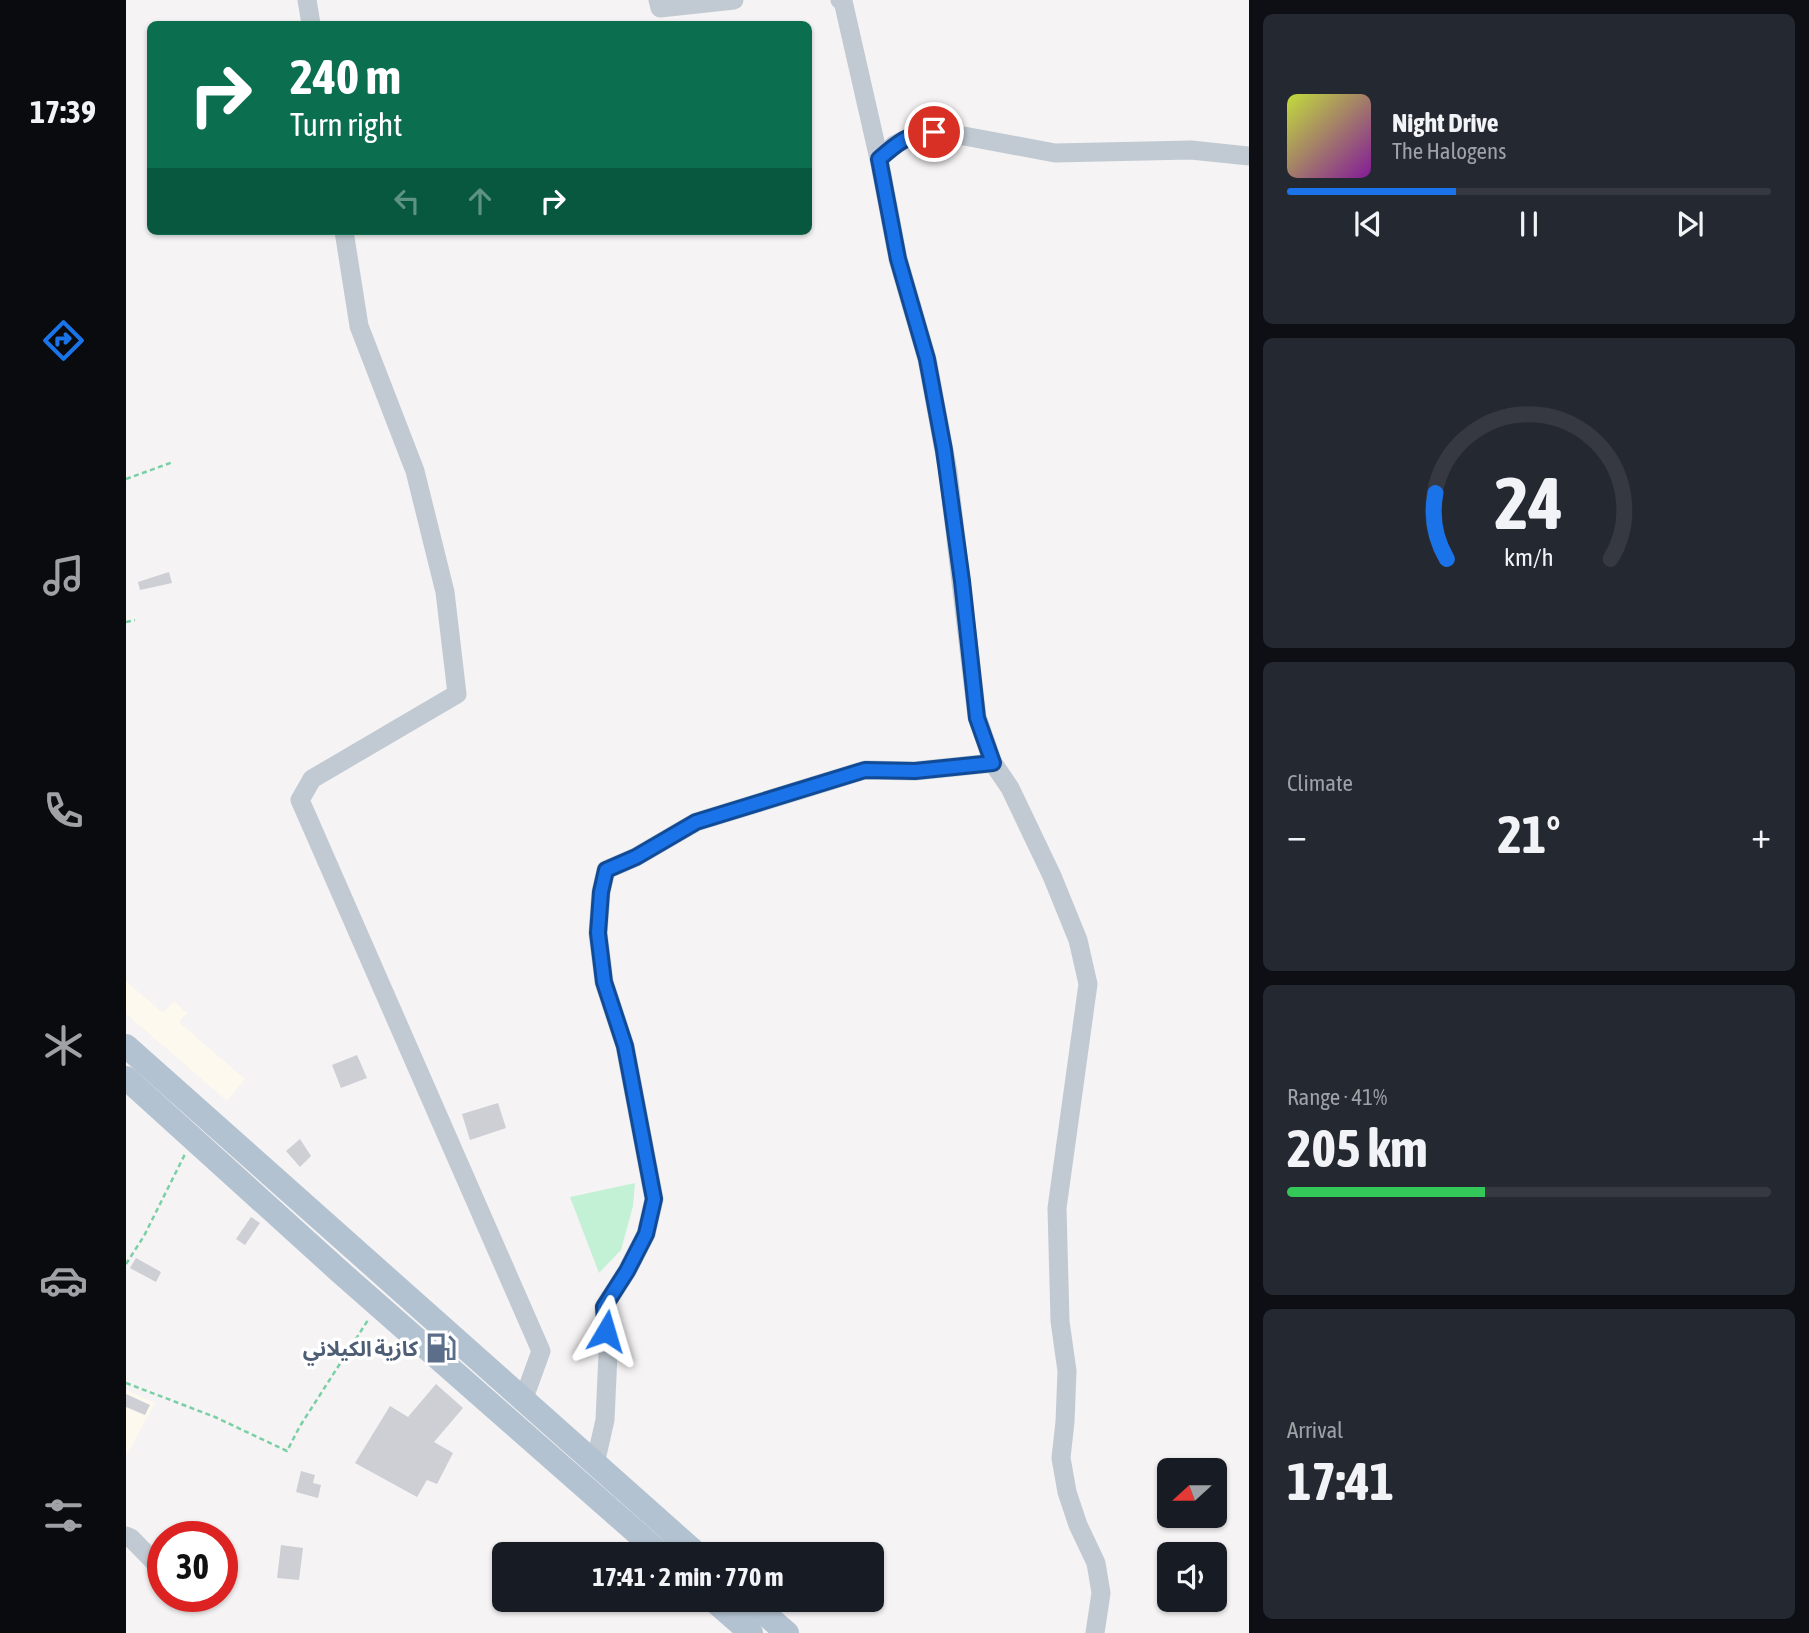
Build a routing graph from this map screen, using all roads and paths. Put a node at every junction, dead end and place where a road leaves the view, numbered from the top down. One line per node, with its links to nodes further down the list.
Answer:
1 (307, 0): 5 (street)
2 (657, 0): 3 (street)
3 (734, 0)
4 (842, 0): 7 (street)
5 (310, 21)
6 (1249, 156): 7 (street)
7 (879, 159): 13 (street)
8 (345, 235): 20 (street)
9 (173, 462): 10 (path)
10 (126, 479)
11 (135, 620): 12 (path)
12 (126, 622)
13 (993, 763): 21 (street); 30 (street)
14 (126, 1046): 20 (main road)
15 (126, 1077): 16 (main road)
16 (197, 1142): 17 (path); 18 (main road)
17 (126, 1264)
18 (377, 1305): 19 (path); 23 (main road)
19 (126, 1383)
20 (524, 1398): 21 (main road)
21 (595, 1465): 24 (main road)
22 (126, 1536): 25 (street)
23 (647, 1542)
24 (683, 1542)
25 (147, 1554)
26 (727, 1612): 28 (main road)
27 (763, 1612): 29 (main road)
28 (751, 1633)
29 (787, 1633)
30 (1095, 1633)

